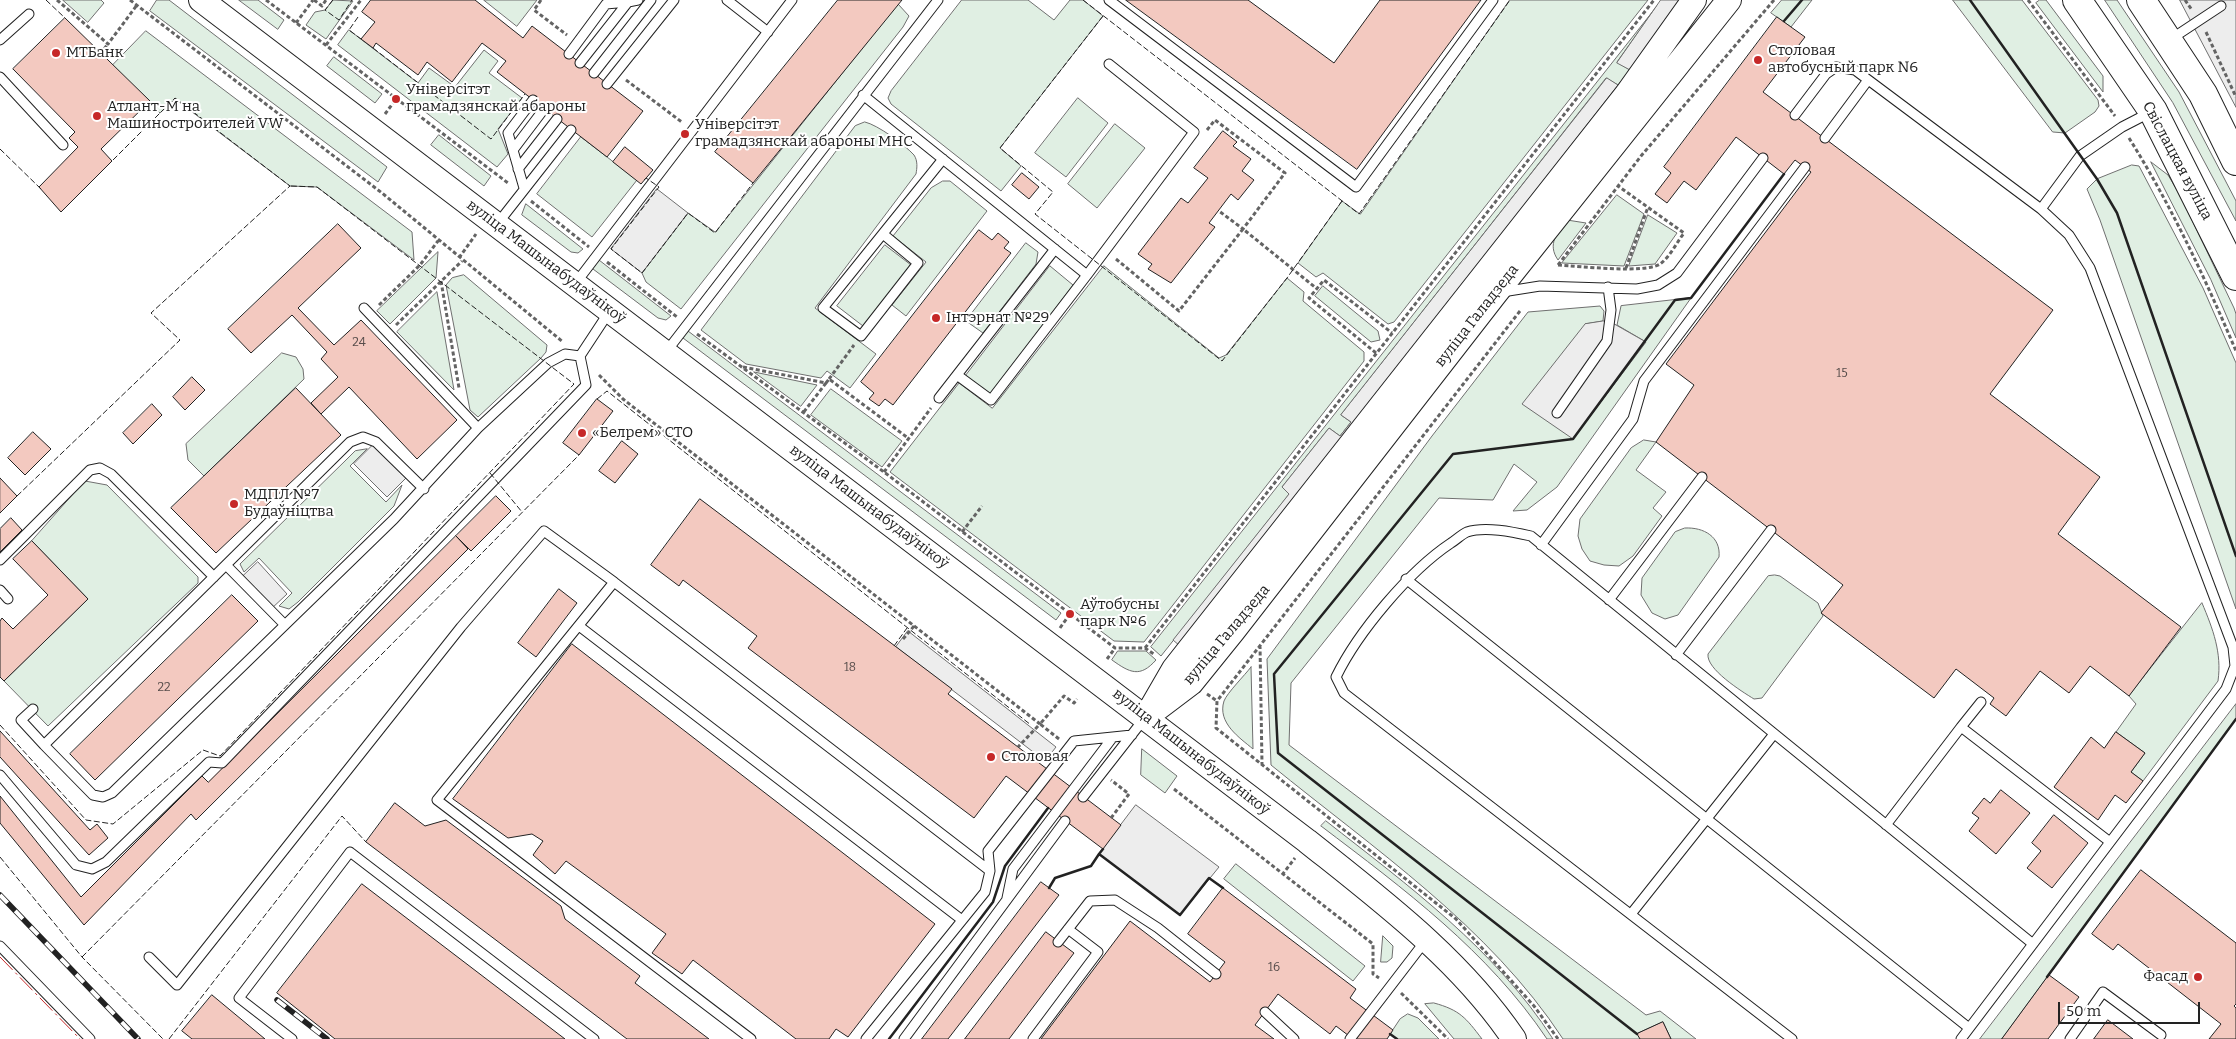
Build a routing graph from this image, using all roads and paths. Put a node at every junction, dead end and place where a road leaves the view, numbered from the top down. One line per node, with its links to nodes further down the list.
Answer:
1 (57, 0): 32 (path)
2 (201, 0): 65 (main road, вуліца Машынабудаўнікоў)
3 (266, 0): 28 (path)
4 (314, 0): 5 (path); 28 (path)
5 (326, 0)
6 (361, 0): 33 (path)
7 (638, 0): 23 (lane)
8 (651, 0): 38 (lane)
9 (674, 0): 41 (lane)
10 (727, 0): 29 (lane)
11 (792, 0): 29 (lane)
12 (938, 0): 42 (lane)
13 (1109, 0): 14 (lane)
14 (1493, 0)
15 (1654, 0): 85 (path)
16 (1694, 0): 134 (main road, вуліца Галадзеда)
17 (1729, 0): 80 (main road, вуліца Галадзеда)
18 (1774, 0): 60 (path)
19 (2028, 0): 49 (path)
20 (2077, 0): 46 (main road, Свіслацкая вуліца)
21 (2141, 0): 31 (main road)
22 (2185, 0): 27 (path)
23 (628, 2): 35 (lane); 36 (lane)
24 (138, 5): 32 (path)
25 (2221, 6): 27 (lane)
26 (28, 14): 30 (lane)
27 (2201, 22): 31 (lane); 43 (path)
28 (296, 23): 33 (path)
29 (768, 32): 72 (lane)
30 (0, 40)
31 (2169, 40): 57 (main road)
32 (108, 44): 34 (path)
33 (326, 45): 61 (path)
34 (100, 54)
35 (569, 54)
36 (580, 62)
37 (1109, 64): 71 (lane)
38 (594, 73)
39 (0, 77): 53 (lane)
40 (1868, 80): 47 (lane); 52 (lane); 63 (lane)
41 (607, 84)
42 (863, 95): 56 (lane); 84 (lane)
43 (2236, 97)
44 (533, 100): 54 (lane)
45 (544, 109): 54 (lane)
46 (2153, 111): 49 (lane); 75 (main road, Свіслацкая вуліца)
47 (1795, 116)
48 (557, 119): 59 (lane)
49 (2122, 127): 63 (lane); 89 (path)
50 (571, 130): 61 (lane)
51 (1203, 135): 66 (path)
52 (1825, 138)
53 (63, 145)
54 (513, 150): 59 (lane)
55 (1763, 158): 78 (lane)
56 (943, 159): 67 (lane); 70 (lane)
57 (2236, 161)
58 (1805, 167): 108 (lane)
59 (518, 169): 61 (lane)
60 (1618, 186): 62 (path); 73 (path)
61 (522, 191): 65 (lane); 72 (path)
62 (1648, 207): 73 (path); 73 (path)
63 (2041, 209): 149 (lane)
64 (1218, 211): 66 (path)
65 (496, 225): 77 (main road, вуліца Машынабудаўнікоў)
66 (1243, 229): 71 (path); 79 (path)
67 (883, 234): 87 (lane); 87 (lane)
68 (438, 241): 82 (path)
69 (468, 246): 76 (path)
70 (1055, 249): 74 (lane); 93 (lane)
71 (1105, 251): 74 (lane)
72 (598, 254): 77 (lane); 84 (path)
73 (1626, 268)
74 (1087, 275): 93 (lane)
75 (2236, 276)
76 (441, 281): 86 (path); 97 (path)
77 (575, 284): 81 (main road, вуліца Машынабудаўнікоў)
78 (1608, 287): 80 (lane); 99 (lane)
79 (1316, 288): 85 (path); 90 (path)
80 (1494, 294): 134 (main road, вуліца Галадзеда)
81 (610, 310): 88 (main road, вуліца Машынабудаўнікоў); 91 (lane)
82 (366, 311): 86 (lane)
83 (1520, 311): 121 (path)
84 (687, 326): 88 (lane); 92 (path)
85 (1392, 333): 90 (path)
86 (388, 334): 97 (lane)
87 (861, 336): 94 (path)
88 (666, 352): 134 (main road, вуліца Машынабудаўнікоў)
89 (2236, 352)
90 (1376, 353): 123 (path)
91 (580, 356): 100 (lane); 141 (lane)
92 (742, 367): 95 (path); 98 (path)
93 (957, 375): 96 (lane)
94 (829, 379): 95 (path); 101 (path)
95 (826, 383): 98 (path)
96 (939, 398): 101 (path)
97 (463, 413): 100 (lane)
98 (803, 413): 102 (path)
99 (1557, 413)
100 (478, 428): 104 (lane)
101 (908, 438): 102 (path)
102 (884, 472): 107 (path)
103 (1702, 477): 116 (lane)
104 (424, 489): 110 (lane); 117 (lane)
105 (982, 506): 107 (path)
106 (1771, 530): 125 (lane)
107 (962, 532): 122 (path)
108 (1541, 545): 112 (lane); 116 (lane)
109 (0, 560): 111 (lane)
110 (226, 566): 111 (lane); 117 (lane)
111 (214, 577): 138 (lane)
112 (1406, 579): 146 (lane); 152 (lane)
113 (614, 582): 119 (lane); 150 (lane); 159 (lane)
114 (0, 590): 115 (lane)
115 (8, 599)
116 (1609, 600): 125 (lane)
117 (285, 625): 138 (lane)
118 (915, 625): 120 (path)
119 (579, 626): 153 (lane); 168 (lane)
120 (903, 639)
121 (1260, 645): 129 (path); 140 (path)
122 (1115, 648): 123 (path); 126 (path)
123 (1145, 648): 124 (path)
124 (1155, 655)
125 (1676, 655): 136 (lane)
126 (1107, 659)
127 (1205, 692): 129 (path)
128 (1077, 699): 132 (path)
129 (1217, 701): 140 (path)
130 (1981, 702): 135 (lane)
131 (33, 709): 138 (lane)
132 (1053, 709)
133 (1040, 724): 139 (path)
134 (1139, 726): 137 (lane); 144 (lane); 155 (main road, вуліца Машынабудаўнікоў)
135 (1961, 727): 148 (lane); 149 (lane)
136 (1774, 734): 146 (lane); 148 (lane)
137 (1113, 737): 150 (lane); 151 (lane)
138 (44, 745)
139 (1018, 747)
140 (1262, 765): 176 (path)
141 (0, 775)
142 (1174, 789): 161 (path)
143 (1129, 794): 145 (path)
144 (1083, 797)
145 (1111, 818)
146 (1707, 819): 152 (lane); 163 (lane)
147 (1065, 821): 151 (lane)
148 (1886, 825): 157 (lane)
149 (2110, 842): 157 (lane)
150 (990, 871): 153 (lane)
151 (1006, 901): 170 (lane)
152 (1631, 914): 177 (lane)
153 (962, 920): 169 (lane)
154 (1068, 929): 156 (lane); 160 (lane); 171 (lane)
155 (1426, 940): 161 (lane); 175 (main road, вуліца Машынабудаўнікоў)
156 (1058, 942)
157 (2033, 944): 163 (lane)
158 (0, 946): 165 (lane)
159 (149, 958)
160 (1216, 974)
161 (1391, 986): 173 (lane); 174 (path)
162 (1265, 1012): 172 (lane)
163 (1969, 1028): 178 (lane)
164 (2161, 1035): 179 (lane)
165 (90, 1039)
166 (292, 1039): 167 (lane)
167 (594, 1039)
168 (751, 1039)
169 (866, 1039)
170 (904, 1039)
171 (1032, 1039)
172 (1294, 1039)
173 (1350, 1039)
174 (1448, 1039)
175 (1514, 1039)
176 (1558, 1039)
177 (1792, 1039)
178 (1961, 1039)
179 (2070, 1039)

